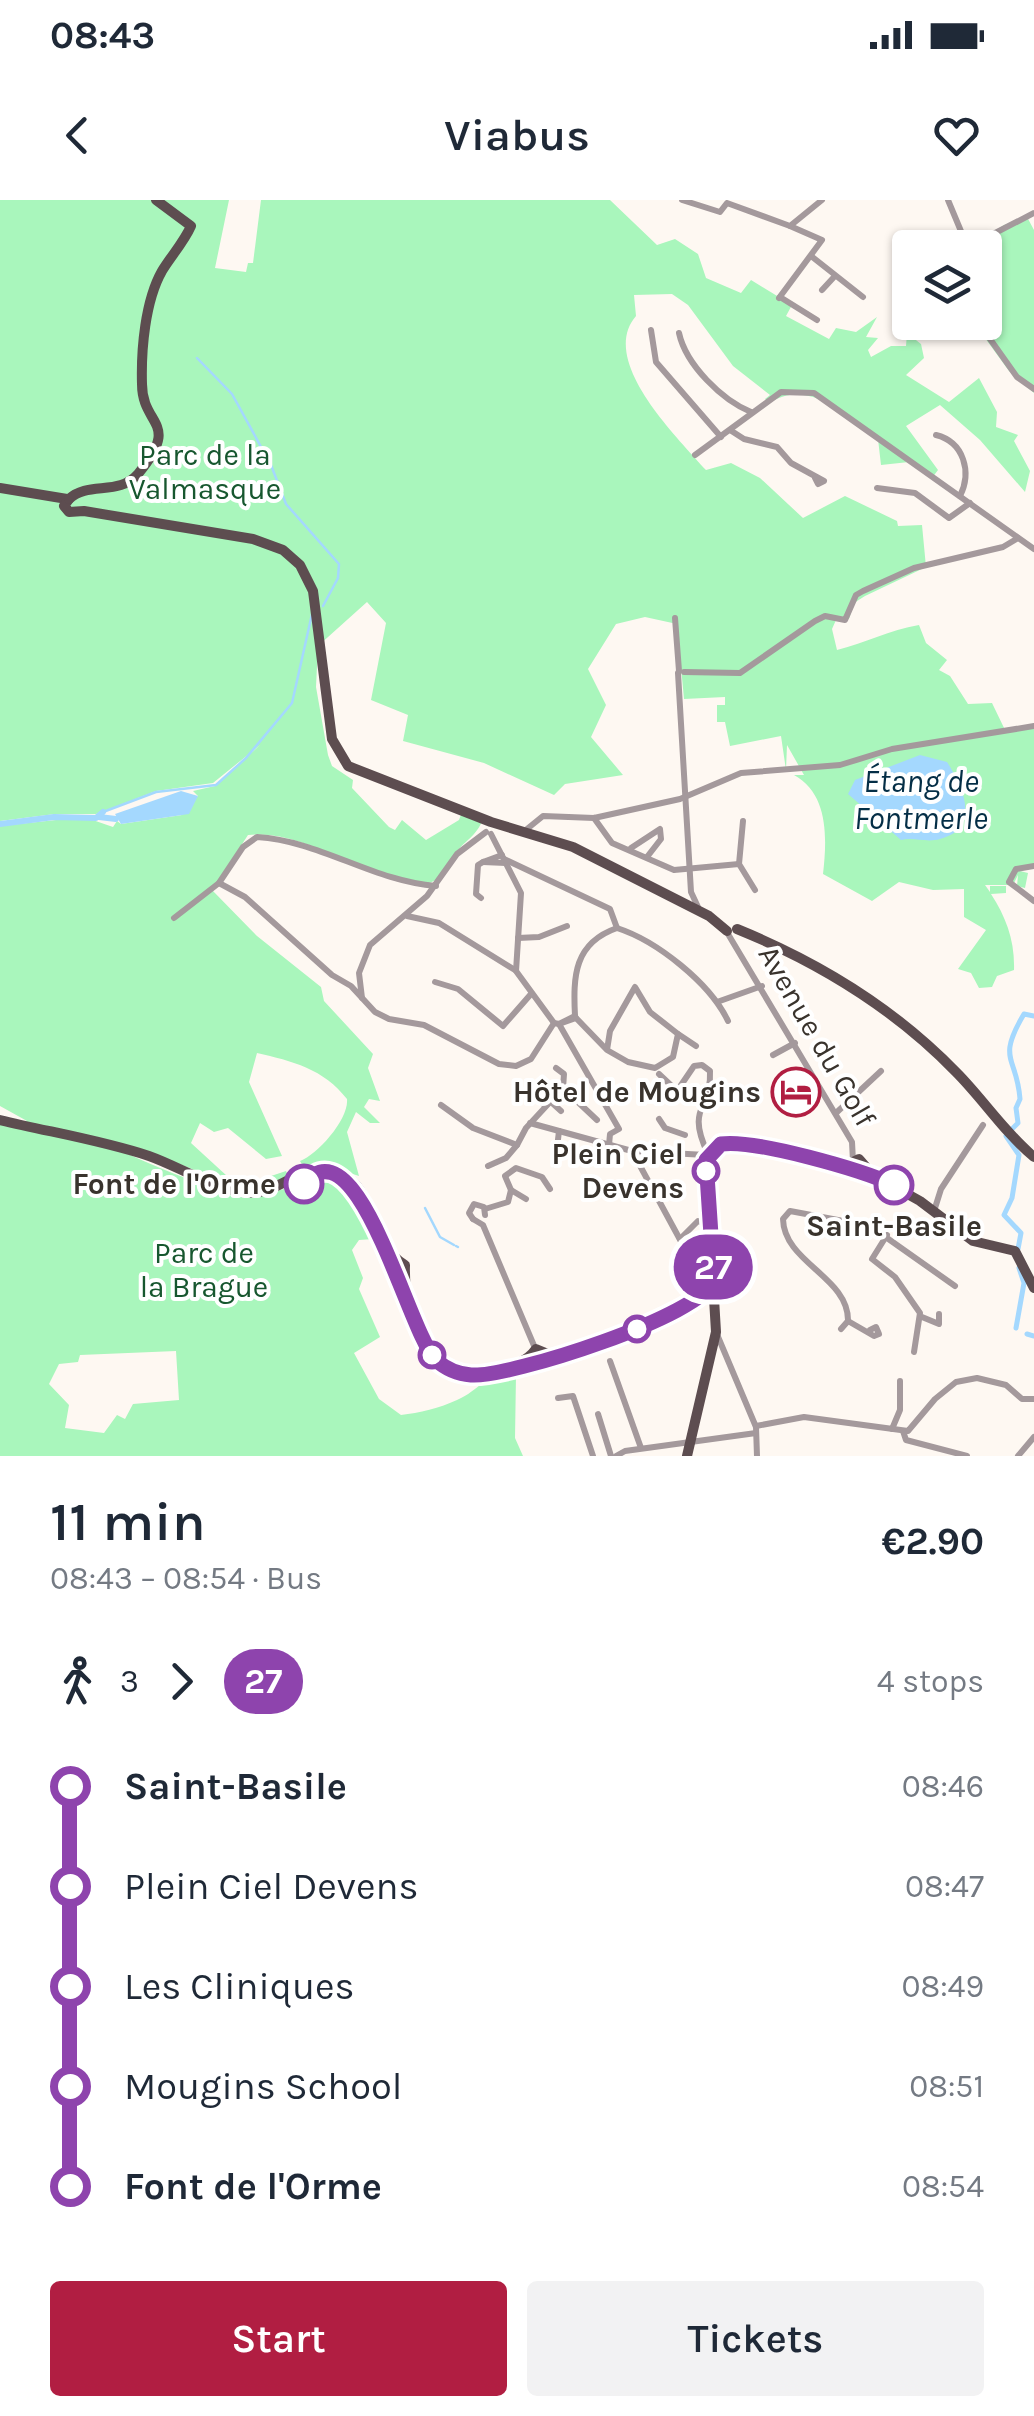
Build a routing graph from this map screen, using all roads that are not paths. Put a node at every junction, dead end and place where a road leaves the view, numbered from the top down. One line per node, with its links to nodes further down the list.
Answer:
1 (156, 200): 28 (main road)
2 (682, 200): 5 (street)
3 (822, 200): 7 (street)
4 (948, 200): 8 (street)
5 (729, 202): 7 (street)
6 (1034, 213): 9 (street)
7 (790, 226): 10 (street)
8 (961, 230)
9 (1001, 230)
10 (811, 256): 11 (street); 14 (street)
11 (834, 276): 12 (street); 13 (street)
12 (822, 290)
13 (863, 298)
14 (817, 320)
15 (652, 330): 22 (street)
16 (679, 333): 19 (street)
17 (990, 340): 18 (street)
18 (1034, 389)
19 (752, 412): 20 (street); 27 (street)
20 (730, 430): 22 (street); 24 (street)
21 (936, 434): 27 (street)
22 (721, 436): 23 (street)
23 (696, 455)
24 (814, 478)
25 (876, 488): 29 (street)
26 (0, 490): 28 (main road); 28 (main road)
27 (960, 496): 29 (street)
28 (74, 500): 38 (main road)
29 (970, 503): 30 (street)
30 (1018, 538): 31 (street); 33 (street)
31 (1031, 545)
32 (674, 618): 33 (street)
33 (681, 675): 35 (street)
34 (1034, 726): 35 (street)
35 (685, 797): 36 (street); 45 (street)
36 (594, 818): 39 (street); 40 (street)
37 (743, 821): 43 (street)
38 (492, 823): 39 (main road, Avenue du Golf); 42 (street); 47 (street); 50 (main road, Avenue du Golf)
39 (532, 827): 50 (main road, Avenue du Golf)
40 (631, 848): 41 (street); 41 (street)
41 (647, 857): 45 (street)
42 (504, 859): 49 (street); 55 (street); 57 (street)
43 (739, 864): 45 (street); 48 (street)
44 (1034, 866): 51 (street)
45 (690, 869): 50 (street)
46 (218, 883): 47 (street); 53 (street); 62 (street)
47 (436, 886): 52 (street)
48 (755, 890)
49 (481, 898)
50 (691, 901): 56 (main road, Avenue du Golf)
51 (1034, 901)
52 (406, 916): 58 (street); 62 (street)
53 (174, 918)
54 (567, 926): 57 (street)
55 (617, 928): 63 (street); 64 (street)
56 (733, 934): 60 (street, Avenue du Golf); 81 (main road)
57 (518, 938): 58 (street)
58 (516, 971): 61 (street)
59 (435, 982): 61 (street)
60 (762, 986): 63 (street); 68 (street, Avenue du Golf)
61 (532, 993): 66 (street)
62 (362, 1000): 66 (street)
63 (717, 1002): 65 (street)
64 (576, 1017): 66 (street); 70 (street)
65 (728, 1020)
66 (557, 1024): 93 (street)
67 (678, 1034): 69 (street); 70 (street); 70 (street)
68 (795, 1043): 71 (street); 84 (street, Avenue du Golf)
69 (696, 1046)
70 (607, 1050)
71 (773, 1055)
72 (948, 1059): 81 (street)
73 (556, 1068): 77 (street)
74 (881, 1071): 84 (street)
75 (659, 1074): 95 (street)
76 (543, 1081): 77 (street)
77 (560, 1090): 79 (street); 87 (street)
78 (530, 1094): 79 (street)
79 (547, 1103): 83 (street); 88 (street)
80 (441, 1105): 92 (street)
81 (988, 1110): 97 (main road)
82 (0, 1111): 90 (main road)
83 (561, 1111)
84 (836, 1113): 98 (street, Avenue du Golf)
85 (659, 1118): 96 (street)
86 (0, 1120): 90 (main road)
87 (597, 1120)
88 (530, 1124): 91 (street); 92 (street)
89 (983, 1125): 106 (street)
90 (31, 1126): 101 (main road)
91 (559, 1131): 93 (street); 99 (street)
92 (517, 1145): 100 (street)
93 (608, 1145): 94 (street)
94 (632, 1151): 96 (street); 113 (street)
95 (707, 1153): 96 (street); 98 (main road); 112 (main road)
96 (685, 1154)
97 (1034, 1157)
98 (856, 1164): 102 (main road)
99 (555, 1165)
100 (488, 1166)
101 (299, 1179): 114 (main road); 114 (main road)
102 (881, 1180): 106 (main road); 108 (main road)
103 (550, 1189): 104 (street)
104 (511, 1190): 105 (street); 107 (street)
105 (526, 1199)
106 (935, 1208): 108 (main road)
107 (485, 1212): 109 (street); 109 (street); 110 (street)
108 (945, 1219): 116 (main road)
109 (474, 1220): 110 (street)
110 (483, 1225): 125 (street)
111 (887, 1235): 115 (street); 119 (street); 120 (street)
112 (711, 1238): 113 (street); 117 (main road)
113 (680, 1240): 117 (street)
114 (398, 1269): 125 (main road)
115 (955, 1286)
116 (1034, 1288)
117 (703, 1299): 121 (main road); 125 (main road)
118 (939, 1314): 119 (street)
119 (922, 1317): 124 (street)
120 (848, 1320): 122 (street); 123 (street)
121 (716, 1326): 132 (street); 135 (main road)
122 (841, 1328)
123 (870, 1330)
124 (914, 1352)
125 (540, 1356)
126 (610, 1361): 136 (street)
127 (900, 1381): 131 (street)
128 (558, 1398): 137 (street)
129 (1034, 1399): 133 (street)
130 (598, 1414): 138 (street)
131 (892, 1429): 132 (street); 133 (street)
132 (756, 1430): 135 (street); 140 (street)
133 (903, 1431): 141 (street)
134 (1034, 1437): 142 (street)
135 (691, 1442): 136 (street); 139 (main road)
136 (640, 1449): 138 (street)
137 (593, 1456)
138 (616, 1456)
139 (687, 1456)
140 (758, 1456)
141 (967, 1456)
142 (1018, 1456)

